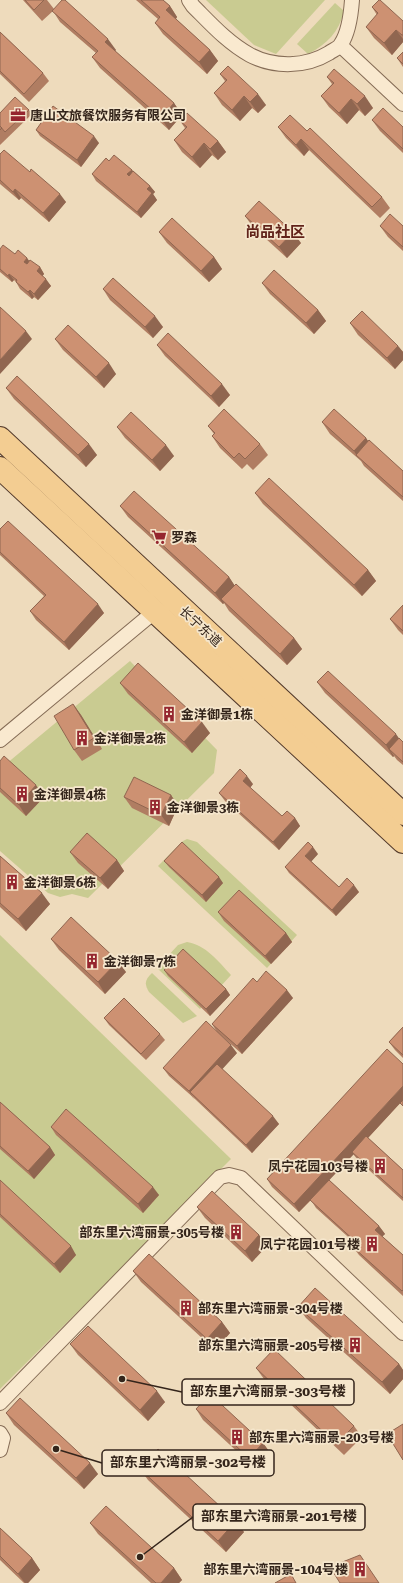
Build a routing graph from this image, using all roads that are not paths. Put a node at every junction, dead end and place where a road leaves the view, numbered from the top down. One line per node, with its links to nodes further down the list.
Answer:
1 (189, 0): 3 (street)
2 (352, 0): 3 (street)
3 (341, 46): 4 (street)
4 (403, 104)
5 (0, 438): 9 (main road, 长宁东道)
6 (0, 468): 7 (main road, 长宁东道)
7 (154, 612): 8 (street); 10 (main road, 长宁东道)
8 (0, 740)
9 (403, 814)
10 (403, 842)
11 (403, 1333): 12 (street)
12 (0, 1403)
13 (0, 1433): 14 (street)
14 (0, 1450)

